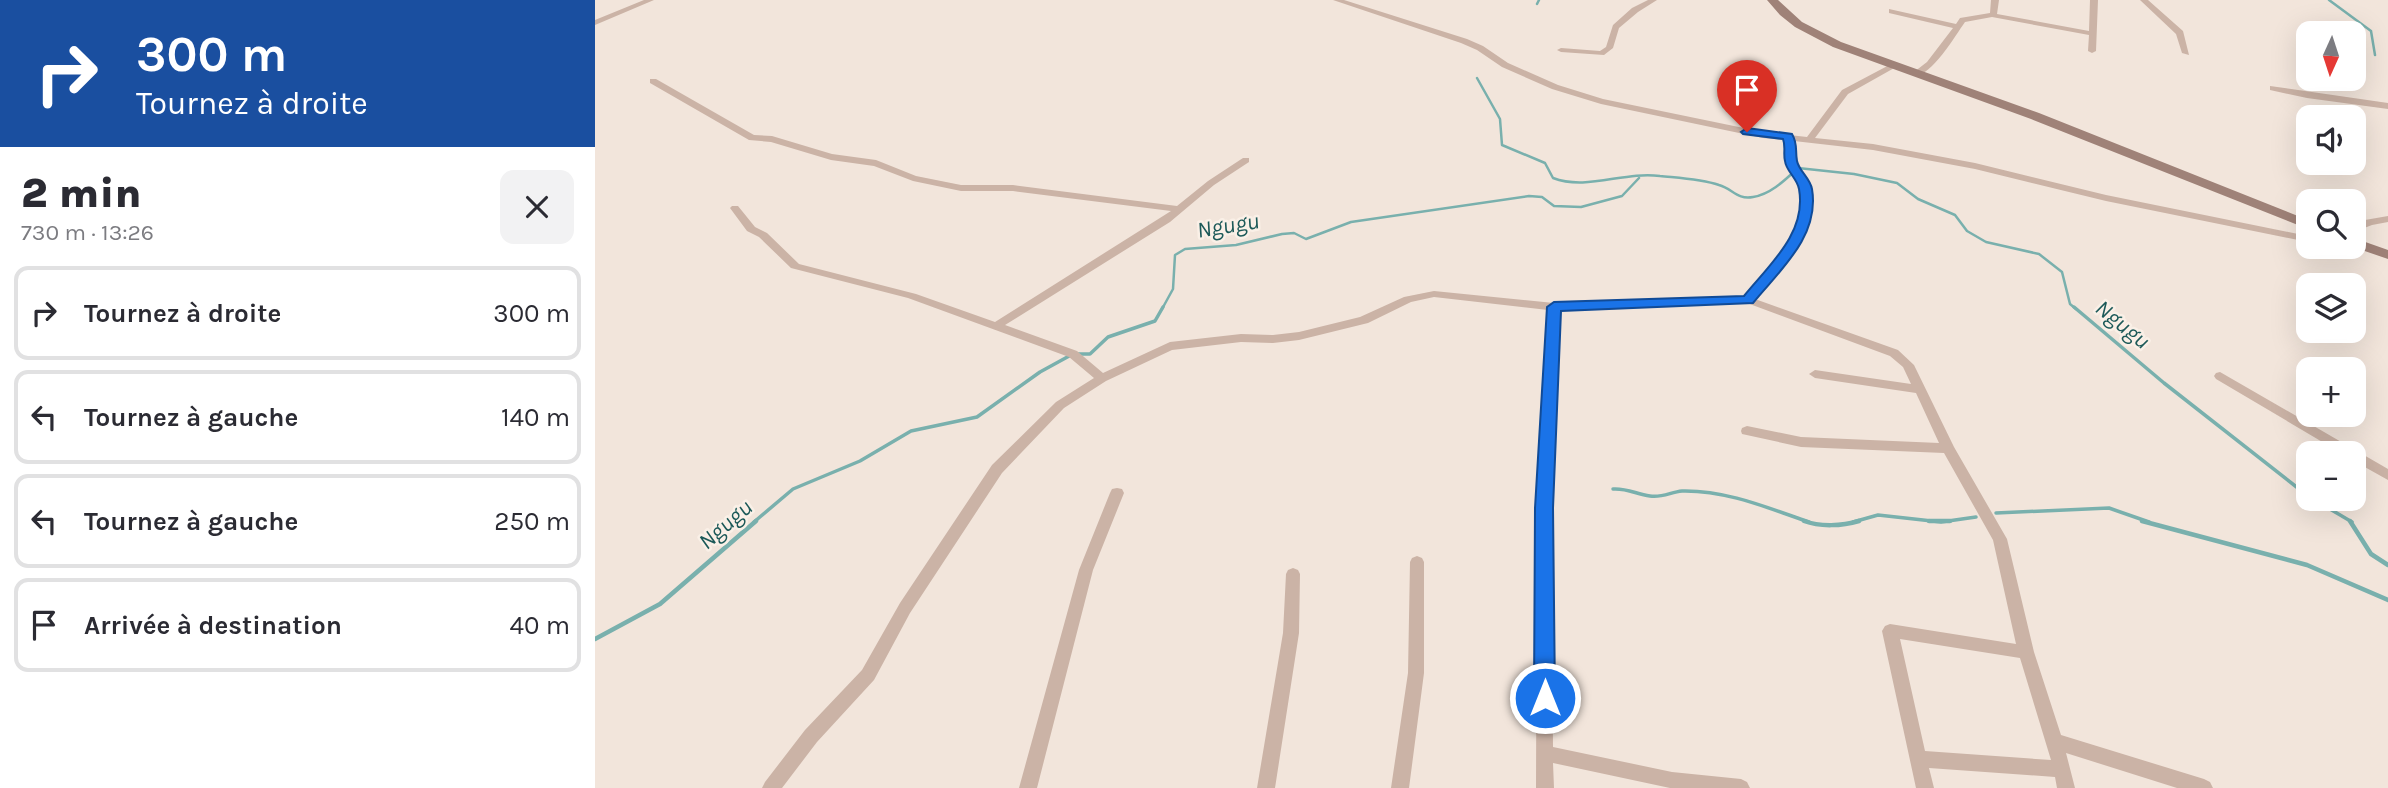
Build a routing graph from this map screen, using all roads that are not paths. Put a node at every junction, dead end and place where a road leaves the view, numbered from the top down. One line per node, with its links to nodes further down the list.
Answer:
1 (650, 0): 10 (street)
2 (1653, 0): 13 (street)
3 (1772, 0): 16 (main road)
4 (1995, 0): 9 (street)
5 (2094, 0): 12 (street)
6 (2144, 0): 15 (street)
7 (1343, 1): 21 (street)
8 (1892, 11): 11 (street)
9 (1991, 15): 11 (street); 12 (street)
10 (595, 23)
11 (1958, 27): 17 (street)
12 (2093, 34): 14 (street)
13 (1561, 50)
14 (2092, 51)
15 (2186, 53)
16 (1893, 65): 17 (main road); 22 (street)
17 (1917, 74): 27 (main road)
18 (653, 81): 25 (street)
19 (2273, 88): 20 (street)
20 (2388, 106)
21 (1788, 136): 22 (street); 32 (street)
22 (1810, 139): 29 (street)
23 (1246, 160): 25 (street)
24 (735, 208): 34 (street)
25 (1179, 209): 34 (street)
26 (2388, 219): 28 (street)
27 (2296, 220)
28 (2366, 223)
29 (2296, 237)
30 (2366, 247): 31 (main road)
31 (2388, 255)
32 (1748, 300): 33 (street); 38 (street)
33 (1554, 307): 37 (street); 49 (street)
34 (996, 326): 37 (street)
35 (1815, 374): 38 (street)
36 (2220, 376): 40 (street)
37 (1102, 378): 52 (street)
38 (1921, 390): 41 (street)
39 (1747, 431): 41 (street)
40 (2330, 441)
41 (1948, 448): 47 (street)
42 (2366, 462): 43 (street)
43 (2388, 475)
44 (1117, 493): 53 (street)
45 (1417, 562): 55 (street)
46 (1293, 574): 54 (street)
47 (2026, 652): 48 (street); 50 (street)
48 (2055, 741): 51 (street); 60 (street)
49 (1545, 753): 56 (street); 57 (street)
50 (1918, 759): 51 (street); 58 (street)
51 (2060, 769): 59 (street)
52 (771, 788)
53 (1028, 788)
54 (1266, 788)
55 (1400, 788)
56 (1545, 788)
57 (1741, 788)
58 (1925, 788)
59 (2066, 788)
60 (2204, 788)

